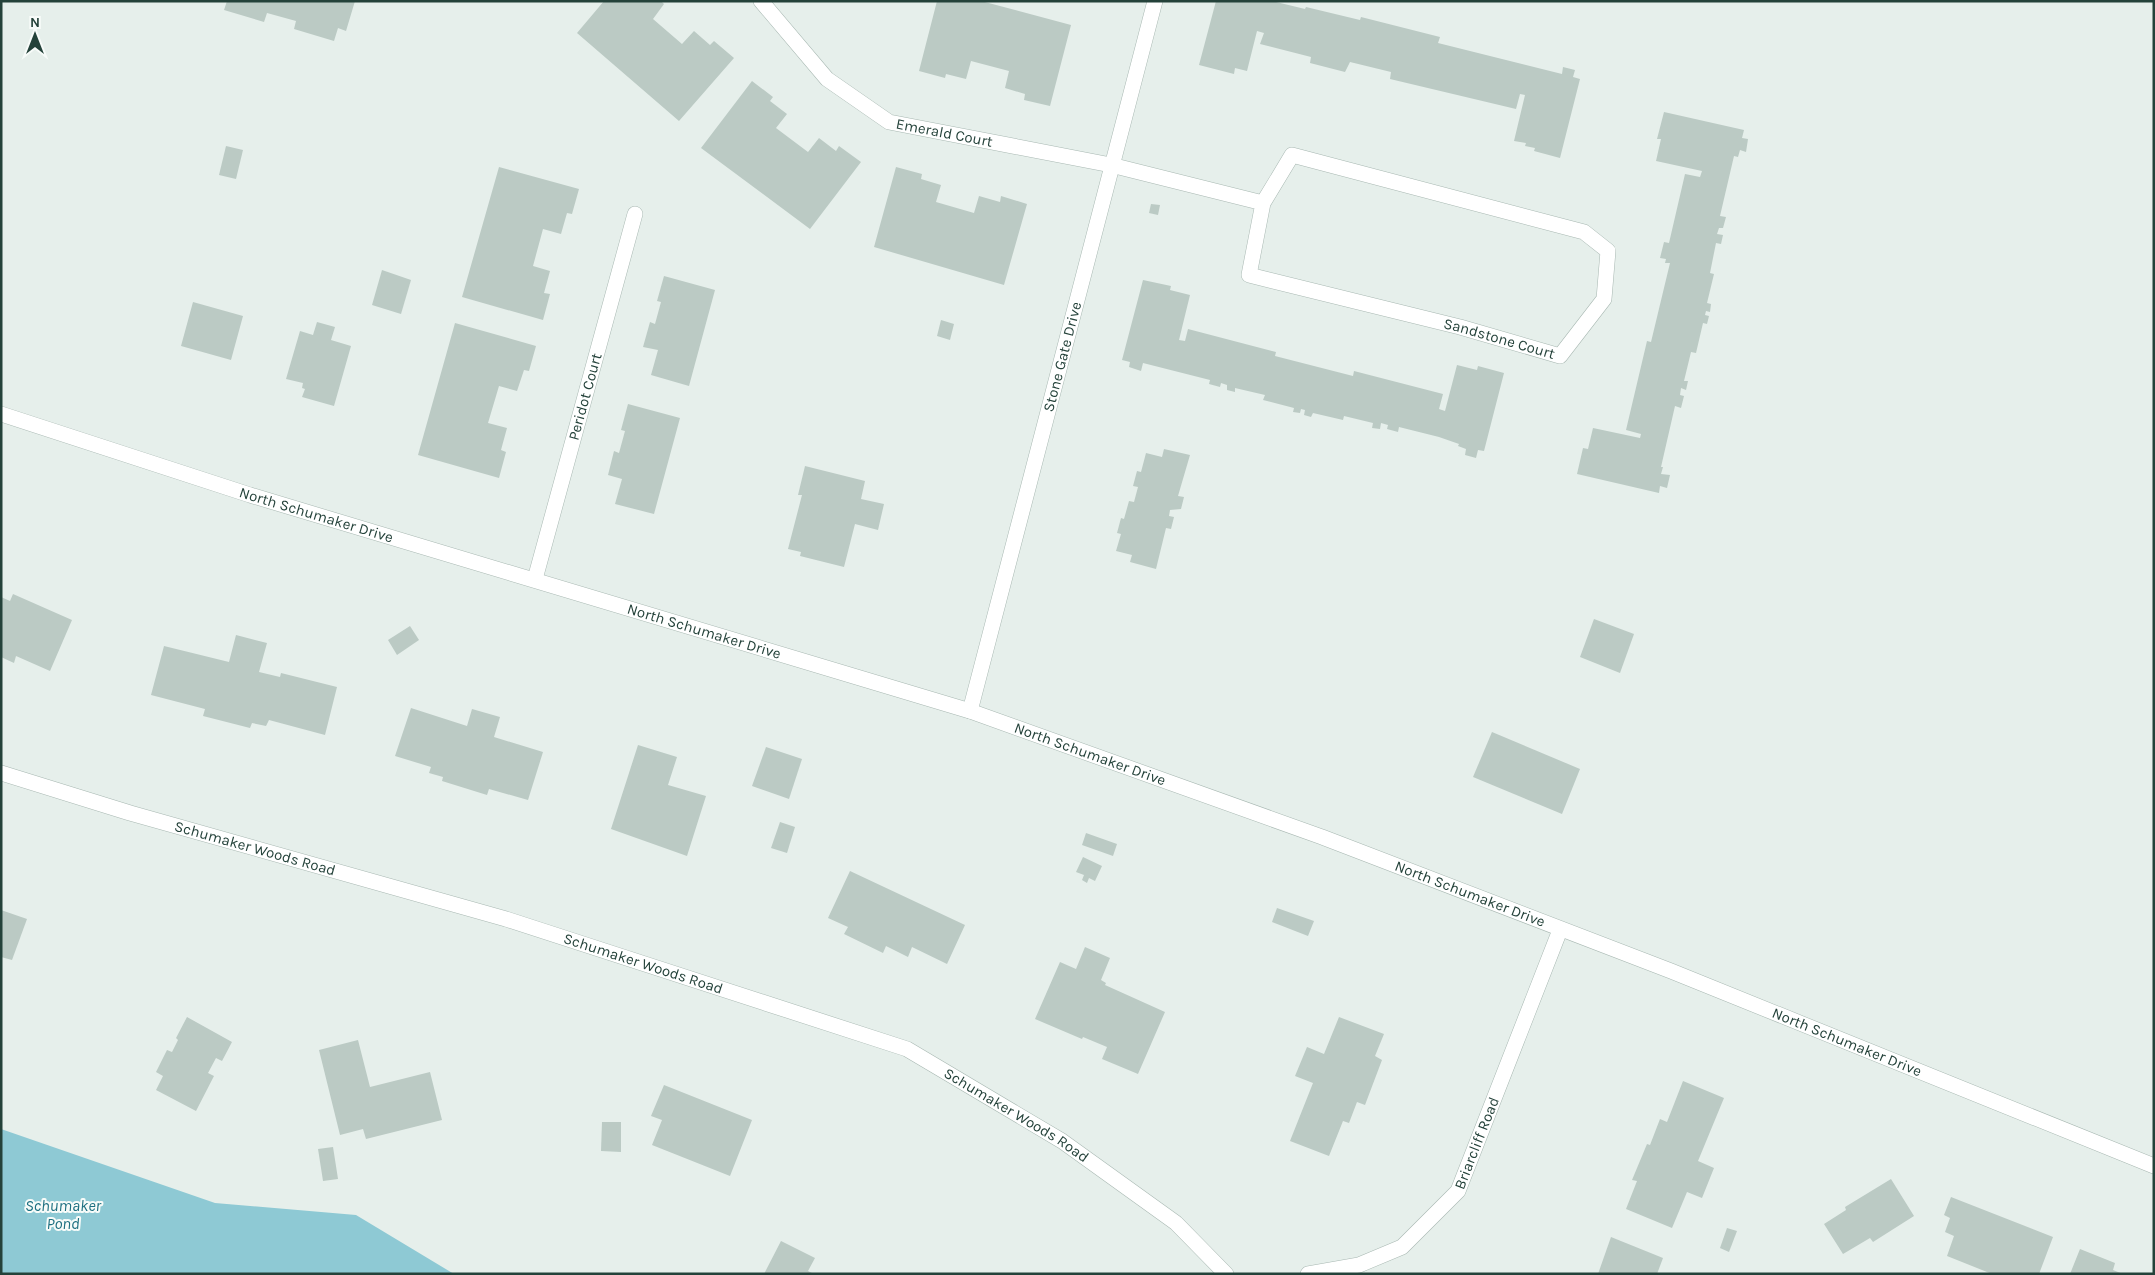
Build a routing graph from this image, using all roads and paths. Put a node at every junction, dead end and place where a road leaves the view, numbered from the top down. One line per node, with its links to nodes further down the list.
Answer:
1 (1155, 1): 3 (street, Stone Gate Drive)
2 (763, 2): 3 (street, Emerald Court)
3 (1111, 166): 4 (street); 8 (street, Stone Gate Drive)
4 (1263, 203): 4 (street, Sandstone Court)
5 (635, 214): 7 (street, Peridot Court)
6 (1, 414): 7 (street, North Schumaker Drive)
7 (535, 579): 8 (street, North Schumaker Drive)
8 (970, 711): 10 (street, North Schumaker Drive)
9 (1, 773): 12 (street, Schumaker Woods Road)
10 (1560, 930): 11 (street, North Schumaker Drive); 13 (street, Briarcliff Road)
11 (2154, 1166)
12 (1226, 1274)
13 (1308, 1274)

